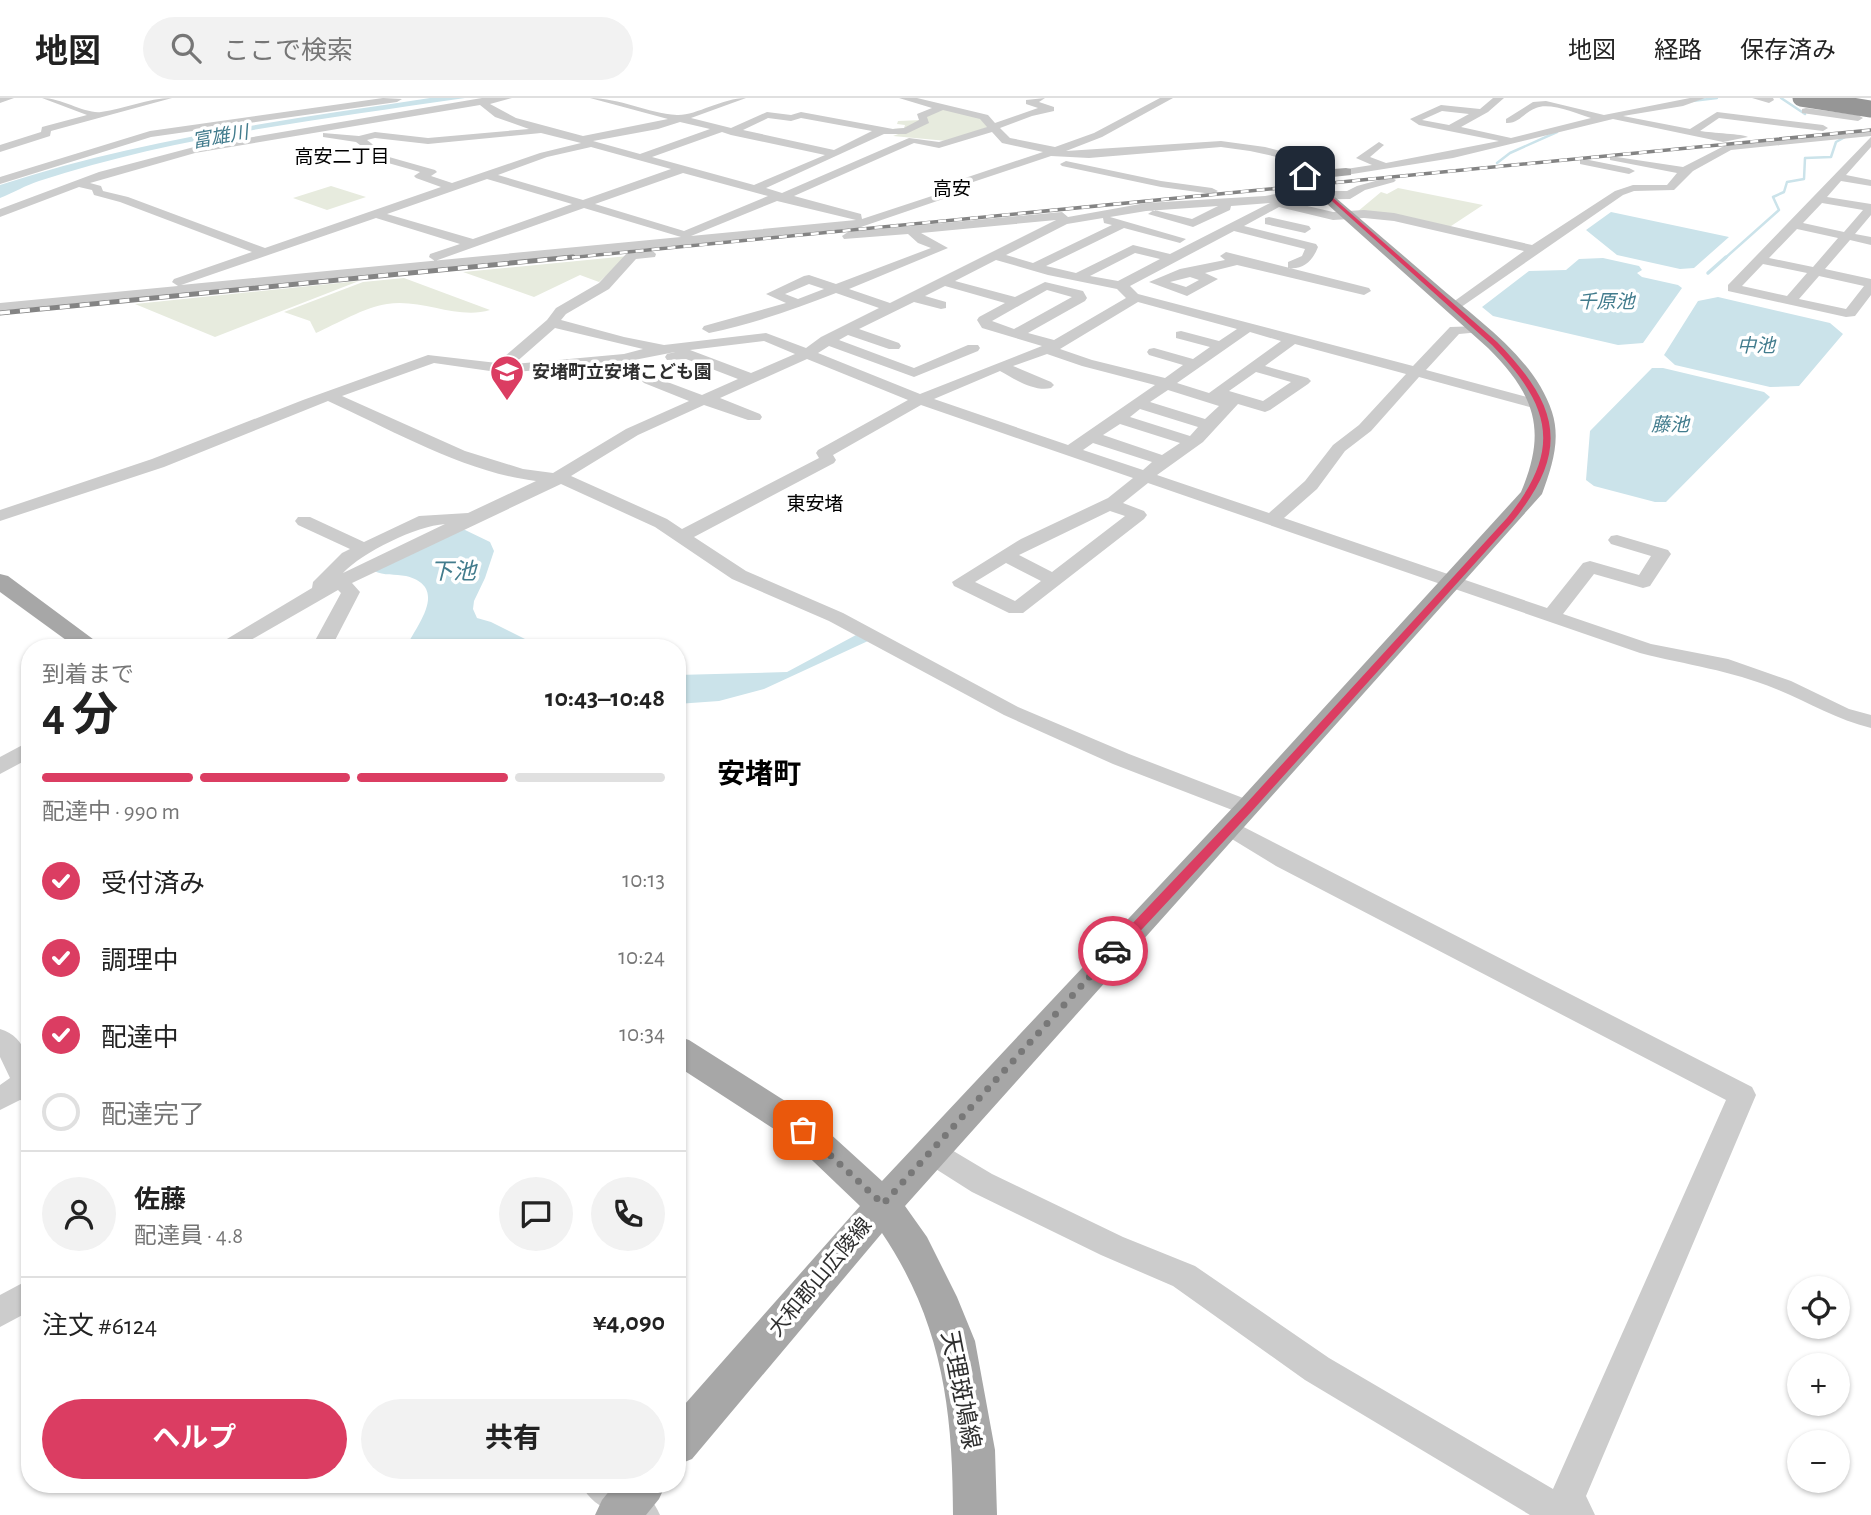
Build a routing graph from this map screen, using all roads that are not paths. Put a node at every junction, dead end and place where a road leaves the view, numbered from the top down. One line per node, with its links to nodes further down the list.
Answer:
1 (9, 98): 20 (street)
2 (47, 98): 32 (street)
3 (167, 98): 32 (street)
4 (356, 98): 25 (street)
5 (407, 98): 25 (street)
6 (507, 98): 22 (street)
7 (595, 98): 34 (street)
8 (741, 98): 34 (street)
9 (904, 98): 27 (street)
10 (1040, 98): 39 (street)
11 (1168, 98): 59 (street)
12 (1499, 98): 28 (street)
13 (1554, 98): 23 (street)
14 (1700, 98): 15 (street); 31 (street)
15 (1708, 98)
16 (1757, 98): 21 (street)
17 (1790, 98): 24 (street)
18 (1811, 98): 24 (street)
19 (1516, 99): 23 (street)
20 (0, 100)
21 (1769, 100)
22 (482, 101): 33 (street); 42 (street)
23 (1540, 103): 31 (street); 35 (street)
24 (1832, 103): 30 (street)
25 (371, 104): 33 (street); 61 (street)
26 (1803, 104): 30 (highway, bridge)
27 (940, 108): 39 (street); 43 (street)
28 (1484, 110)
29 (1734, 110): 38 (street)
30 (1867, 111): 38 (street)
31 (1612, 115): 37 (street); 47 (street)
32 (98, 116): 52 (street)
33 (384, 116): 46 (street)
34 (679, 118): 44 (street); 55 (street)
35 (1510, 121)
36 (1758, 122): 41 (street); 47 (street); 50 (street)
37 (1589, 123): 49 (street); 54 (street)
38 (1846, 127): 41 (street)
39 (994, 128): 59 (street); 86 (street)
40 (1451, 128): 40 (street); 45 (street)
41 (1830, 128): 50 (street)
42 (550, 130): 51 (street); 55 (street)
43 (883, 130): 44 (street); 62 (street)
44 (726, 131): 62 (street); 65 (street)
45 (1465, 131): 54 (street); 63 (street)
46 (299, 132): 51 (street); 79 (street)
47 (1691, 132): 49 (street)
48 (1871, 133): 56 (street)
49 (1711, 136): 50 (street)
50 (1735, 138)
51 (359, 139): 81 (street)
52 (32, 140): 58 (street); 61 (street)
53 (1871, 140): 64 (street)
54 (1517, 141): 63 (street)
55 (586, 142): 65 (street); 75 (street)
56 (1783, 142): 60 (street); 73 (street)
57 (1379, 145): 71 (street)
58 (0, 149)
59 (1054, 152): 68 (street); 74 (street)
60 (1816, 152)
61 (59, 153): 78 (street)
62 (833, 153): 82 (street)
63 (1461, 154): 71 (street)
64 (1857, 155): 67 (street); 76 (street)
65 (640, 158): 72 (street)
66 (1614, 158): 70 (street)
67 (1871, 158)
68 (1036, 159): 83 (street); 99 (street)
69 (1584, 162): 70 (street)
70 (1643, 164): 73 (street)
71 (1387, 167): 74 (street)
72 (680, 170): 82 (street); 90 (street)
73 (1686, 171): 116 (street)
74 (1343, 175): 77 (street); 84 (street); 85 (main road, 大和郡山広陵線)
75 (486, 176): 81 (street); 90 (street)
76 (1839, 177): 80 (street); 87 (street)
77 (1390, 180)
78 (0, 181)
79 (78, 183): 93 (street); 117 (street)
80 (1871, 183)
81 (453, 187): 94 (street)
82 (752, 190): 86 (street)
83 (1212, 191)
84 (1380, 192)
85 (1325, 196): 88 (street); 96 (main road, 大和郡山広陵線)
86 (778, 197): 99 (street); 107 (street)
87 (1819, 199): 91 (street); 101 (street)
88 (1277, 201): 89 (street); 96 (street); 97 (street)
89 (1235, 202): 92 (street); 92 (street)
90 (586, 204): 107 (street); 112 (street)
91 (1871, 208): 106 (street)
92 (1134, 209): 95 (street)
93 (0, 213)
94 (373, 213): 112 (street); 117 (street)
95 (1092, 215): 98 (street); 100 (street)
96 (1348, 216): 116 (street); 149 (main road, 大和郡山広陵線)
97 (1252, 217): 102 (street); 103 (street)
98 (1075, 218): 104 (street); 114 (street)
99 (868, 220): 107 (street)
100 (1123, 225): 109 (street); 111 (street)
101 (1794, 225): 106 (street); 124 (street)
102 (1234, 227): 105 (street); 115 (street)
103 (1306, 229)
104 (916, 230): 113 (street); 121 (street); 151 (street)
105 (1271, 236): 123 (street); 126 (street)
106 (1846, 236): 110 (street); 131 (street)
107 (681, 238): 129 (street)
108 (995, 239): 114 (street)
109 (1180, 239)
110 (1871, 241)
111 (1086, 242): 118 (street); 119 (street)
112 (471, 243): 129 (street)
113 (958, 243)
114 (1016, 244): 120 (street)
115 (1200, 245): 122 (street); 123 (street)
116 (1534, 249): 149 (street)
117 (261, 251): 141 (street)
118 (1125, 253): 122 (street); 127 (street)
119 (1059, 255): 127 (street); 128 (street)
120 (995, 256): 128 (street); 136 (street)
121 (917, 257): 125 (street); 130 (street)
122 (1174, 259): 134 (street)
123 (1235, 260): 132 (street); 140 (street)
124 (1762, 260): 131 (street); 144 (street)
125 (932, 263)
126 (1293, 265)
127 (1098, 266): 133 (street)
128 (1034, 267): 133 (street)
129 (399, 269): 141 (street)
130 (884, 269): 136 (street); 138 (street)
131 (1816, 271): 137 (street); 144 (street)
132 (1185, 272): 135 (street); 135 (street)
133 (1079, 276): 139 (street)
134 (1137, 276): 135 (street); 139 (street)
135 (1156, 282)
136 (940, 284): 143 (street); 145 (street)
137 (1871, 284): 144 (street)
138 (839, 288): 146 (street); 146 (street); 150 (street)
139 (1126, 291): 142 (street); 153 (street); 164 (street)
140 (1364, 291)
141 (142, 294): 148 (street)
142 (1078, 294): 145 (street); 156 (street)
143 (913, 297): 147 (street); 150 (street)
144 (1790, 301)
145 (1017, 302): 156 (street)
146 (797, 303): 152 (street)
147 (941, 306)
148 (0, 307)
149 (1454, 308): 154 (main road, 大和郡山広陵線)
150 (889, 315): 155 (street)
151 (552, 323): 165 (street); 173 (street)
152 (732, 326): 158 (street); 165 (street)
153 (1247, 328): 160 (street); 162 (street)
154 (1476, 328): 175 (street); 185 (main road, 大和郡山広陵線)
155 (847, 330): 159 (street); 163 (street)
156 (1017, 333): 164 (street)
157 (1181, 335): 162 (street)
158 (756, 336): 165 (street); 168 (street)
159 (827, 340): 166 (street); 168 (street)
160 (1292, 340): 170 (street); 175 (street)
161 (955, 342): 166 (street)
162 (1221, 345): 170 (street); 172 (street)
163 (894, 346)
164 (1051, 347): 171 (street); 178 (street)
165 (660, 348): 169 (street)
166 (973, 348): 171 (street)
167 (1154, 352): 172 (street)
168 (806, 354): 176 (street); 182 (street)
169 (638, 356): 173 (street); 176 (street)
170 (1267, 357): 174 (street)
171 (1006, 363): 179 (street); 182 (street)
172 (1196, 363): 174 (street); 178 (street)
173 (499, 369): 181 (street)
174 (1248, 371): 180 (street); 180 (street)
175 (1415, 373): 185 (street); 198 (street)
176 (752, 379): 183 (street)
177 (649, 380): 183 (street)
178 (1167, 382): 180 (street); 184 (street); 188 (street)
179 (1046, 385)
180 (1217, 393)
181 (330, 396): 193 (street); 196 (street)
182 (920, 399): 191 (street); 200 (street)
183 (706, 400): 186 (street); 193 (street)
184 (1139, 404): 187 (street); 188 (street)
185 (1541, 405): 206 (main road, 大和郡山広陵線)
186 (754, 417)
187 (1118, 418): 189 (street); 190 (street)
188 (1210, 426): 190 (street)
189 (1091, 437): 191 (street); 192 (street)
190 (1192, 442): 192 (street)
191 (1070, 451): 194 (street)
192 (1164, 461): 194 (street)
193 (557, 477): 197 (street); 200 (street)
194 (1144, 477): 195 (street); 198 (street)
195 (1108, 504): 203 (street); 204 (street)
196 (0, 516)
197 (474, 518): 202 (street); 207 (street)
198 (1273, 519): 206 (street)
199 (304, 522): 202 (street)
200 (683, 536): 216 (street)
201 (1618, 540): 209 (street)
202 (364, 549): 208 (street)
203 (1006, 556): 204 (street); 204 (street)
204 (1052, 579)
205 (0, 581): 210 (main road)
206 (1454, 582): 209 (street); 216 (main road, 大和郡山広陵線)
207 (344, 585): 208 (street); 212 (street)
208 (308, 597): 211 (street)
209 (1551, 616): 213 (street)
210 (81, 639)
211 (237, 639)
212 (326, 639)
213 (1871, 722)
214 (21, 754): 215 (street)
215 (0, 767)
216 (1239, 818): 222 (main road, 大和郡山広陵線); 227 (street)
217 (0, 1039): 219 (street)
218 (686, 1055): 223 (main road, 天理斑鳩線)
219 (21, 1072)
220 (21, 1090): 221 (street)
221 (0, 1099)
222 (930, 1151): 223 (main road, 大和郡山広陵線); 227 (street)
223 (883, 1204): 226 (main road, 大和郡山広陵線); 228 (main road, 天理斑鳩線)
224 (21, 1299): 225 (street)
225 (0, 1313)
226 (686, 1434)
227 (1576, 1513)
228 (975, 1515)

